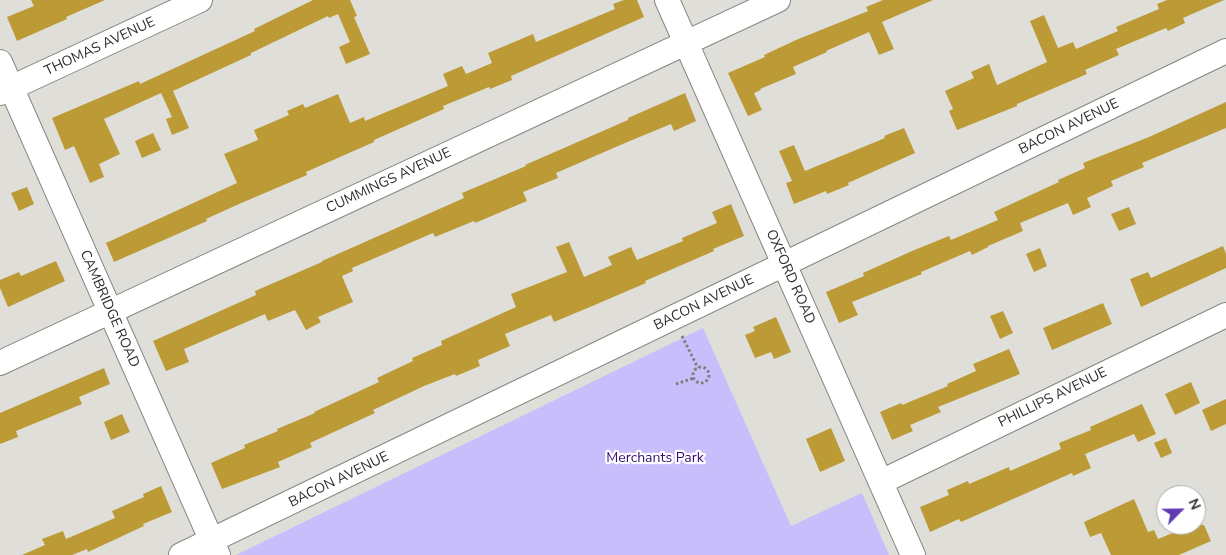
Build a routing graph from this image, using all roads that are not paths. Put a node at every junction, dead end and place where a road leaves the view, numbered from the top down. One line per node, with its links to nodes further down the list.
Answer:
1 (200, 0): 7 (street, THOMAS AVENUE)
2 (667, 0): 4 (street, OXFORD ROAD)
3 (778, 0): 4 (street, CUMMINGS AVENUE)
4 (685, 42): 8 (street, OXFORD ROAD); 9 (street, CUMMINGS AVENUE)
5 (1226, 51): 8 (street, BACON AVENUE)
6 (0, 62): 7 (street, CAMBRIDGE ROAD)
7 (6, 91): 9 (street, CAMBRIDGE ROAD)
8 (784, 264): 12 (street, OXFORD ROAD); 13 (street, BACON AVENUE)
9 (110, 311): 11 (street, CUMMINGS AVENUE); 13 (street, CAMBRIDGE ROAD)
10 (1226, 315): 12 (street, PHILLIPS AVENUE)
11 (0, 363)
12 (881, 482): 15 (street, OXFORD ROAD)
13 (214, 548): 14 (street, BACON AVENUE)
14 (182, 555)
15 (913, 555)

